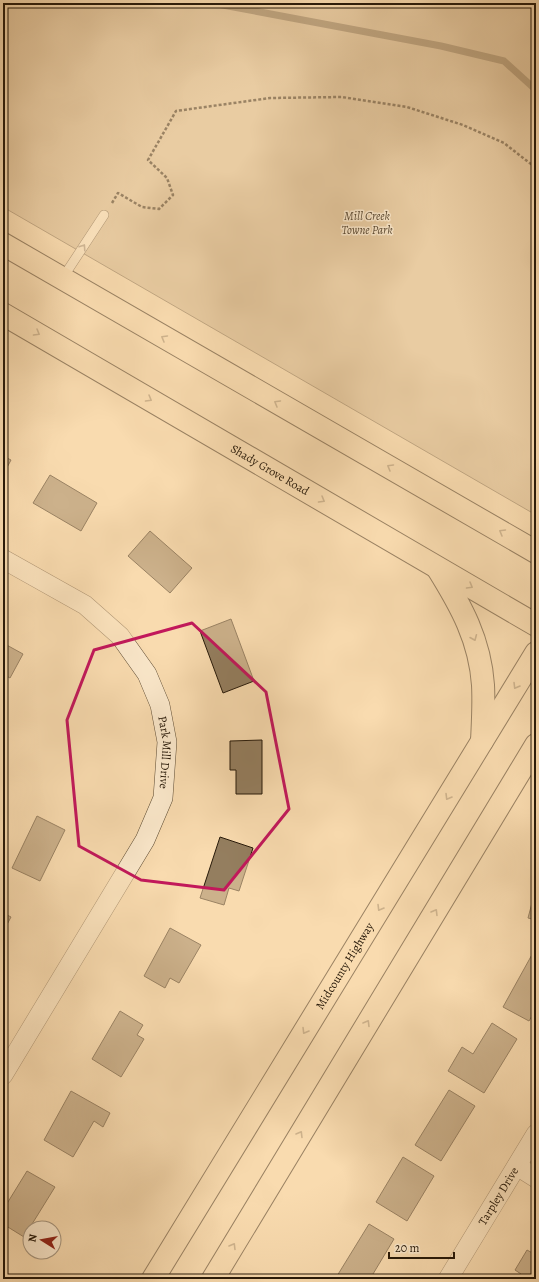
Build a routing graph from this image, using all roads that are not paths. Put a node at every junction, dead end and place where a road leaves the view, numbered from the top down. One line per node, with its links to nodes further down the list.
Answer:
1 (104, 215): 3 (lane, one-way to 1)
2 (3, 244): 3 (main road)
3 (62, 279): 5 (main road, one-way to 3)
4 (3, 314): 7 (main road, Shady Grove Road, one-way to 7)
5 (536, 552)
6 (3, 559): 12 (street, Park Mill Drive)
7 (436, 566): 8 (main road, Shady Grove Road, one-way to 8); 10 (main road, one-way to 10)
8 (536, 625)
9 (536, 653): 10 (main road, Midcounty Highway, one-way to 10)
10 (482, 741): 16 (main road, Midcounty Highway, one-way to 16)
11 (532, 753): 17 (main road, one-way to 11)
12 (3, 1075)
13 (536, 1134): 14 (street, Tarpley Drive)
14 (517, 1166): 15 (street); 18 (street, Tarpley Drive)
15 (536, 1178)
16 (153, 1279)
17 (213, 1279)
18 (448, 1279)

